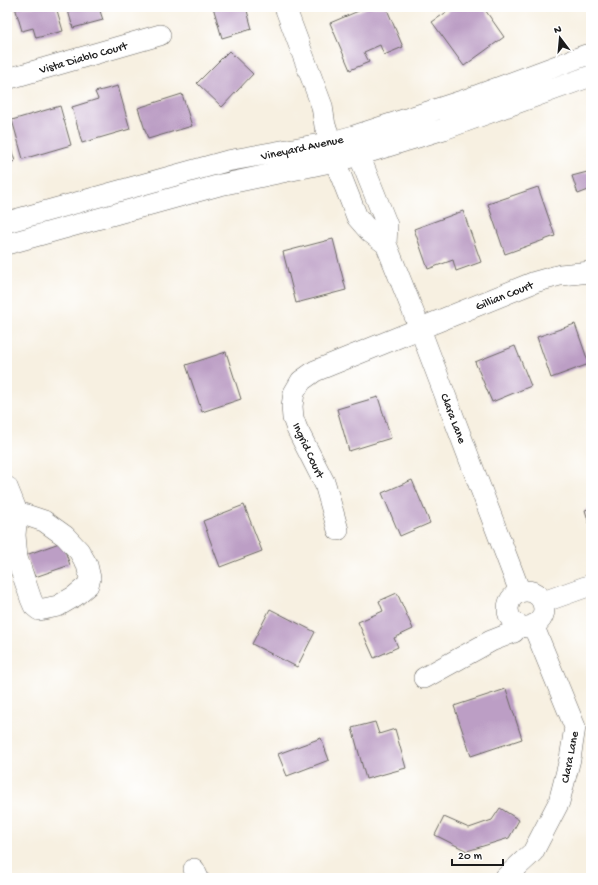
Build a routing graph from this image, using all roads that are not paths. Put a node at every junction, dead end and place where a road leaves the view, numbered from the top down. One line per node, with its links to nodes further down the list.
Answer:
1 (285, 7): 6 (street)
2 (160, 35): 5 (street, Vista Diablo Court)
3 (591, 56): 6 (street, Vineyard Avenue)
4 (591, 76): 7 (street, Vineyard Avenue)
5 (7, 79)
6 (333, 152): 7 (street); 8 (street, Vineyard Avenue); 9 (street, Vineyard Avenue); 10 (street)
7 (359, 155): 10 (street, Clara Lane)
8 (7, 222)
9 (7, 244)
10 (386, 244): 12 (street, Clara Lane)
11 (591, 272): 12 (street, Gillian Court)
12 (420, 329): 15 (street, Ingrid Court); 17 (street, Clara Lane)
13 (7, 487): 14 (street)
14 (17, 512): 14 (street)
15 (338, 530)
16 (591, 585): 18 (street)
17 (520, 592): 18 (street); 19 (street)
18 (543, 602): 19 (street)
19 (526, 625): 20 (street); 21 (street, Clara Lane)
20 (424, 678)
21 (505, 878)

